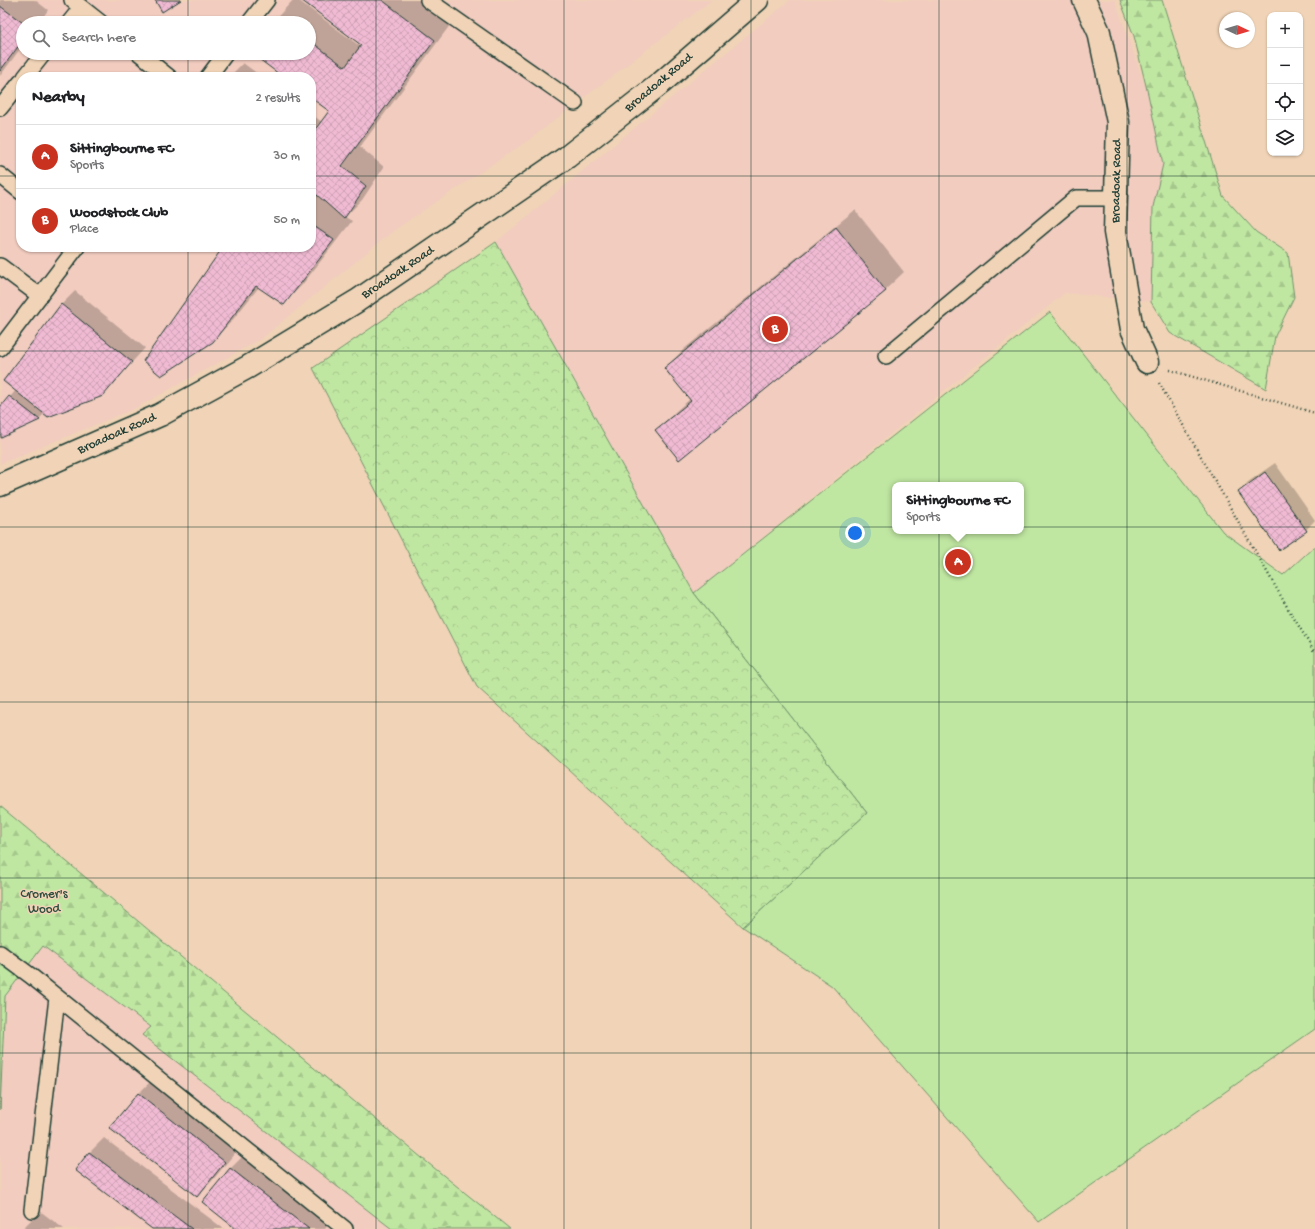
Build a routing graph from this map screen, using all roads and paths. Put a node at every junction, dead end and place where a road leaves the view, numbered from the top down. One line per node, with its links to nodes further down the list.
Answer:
1 (267, 0): 8 (lane)
2 (428, 0): 16 (lane)
3 (757, 0): 28 (street, Broadoak Road)
4 (1084, 0): 20 (street, Broadoak Road)
5 (76, 4): 6 (lane); 7 (lane)
6 (72, 16)
7 (92, 16)
8 (254, 16)
9 (38, 60): 12 (lane)
10 (148, 60): 13 (lane)
11 (221, 60): 14 (lane)
12 (29, 72)
13 (163, 72)
14 (212, 72)
15 (16, 88): 17 (lane)
16 (575, 103)
17 (0, 108)
18 (0, 176): 19 (lane)
19 (16, 188)
20 (1116, 198): 25 (lane); 26 (street, Broadoak Road)
21 (73, 252): 23 (lane)
22 (0, 266): 23 (lane)
23 (40, 296): 24 (lane)
24 (0, 348)
25 (886, 356)
26 (1147, 362): 27 (path); 29 (path)
27 (1315, 413)
28 (0, 485)
29 (1315, 653)
30 (0, 953): 31 (lane)
31 (57, 998): 32 (lane); 33 (lane)
32 (32, 1210)
33 (344, 1229)

